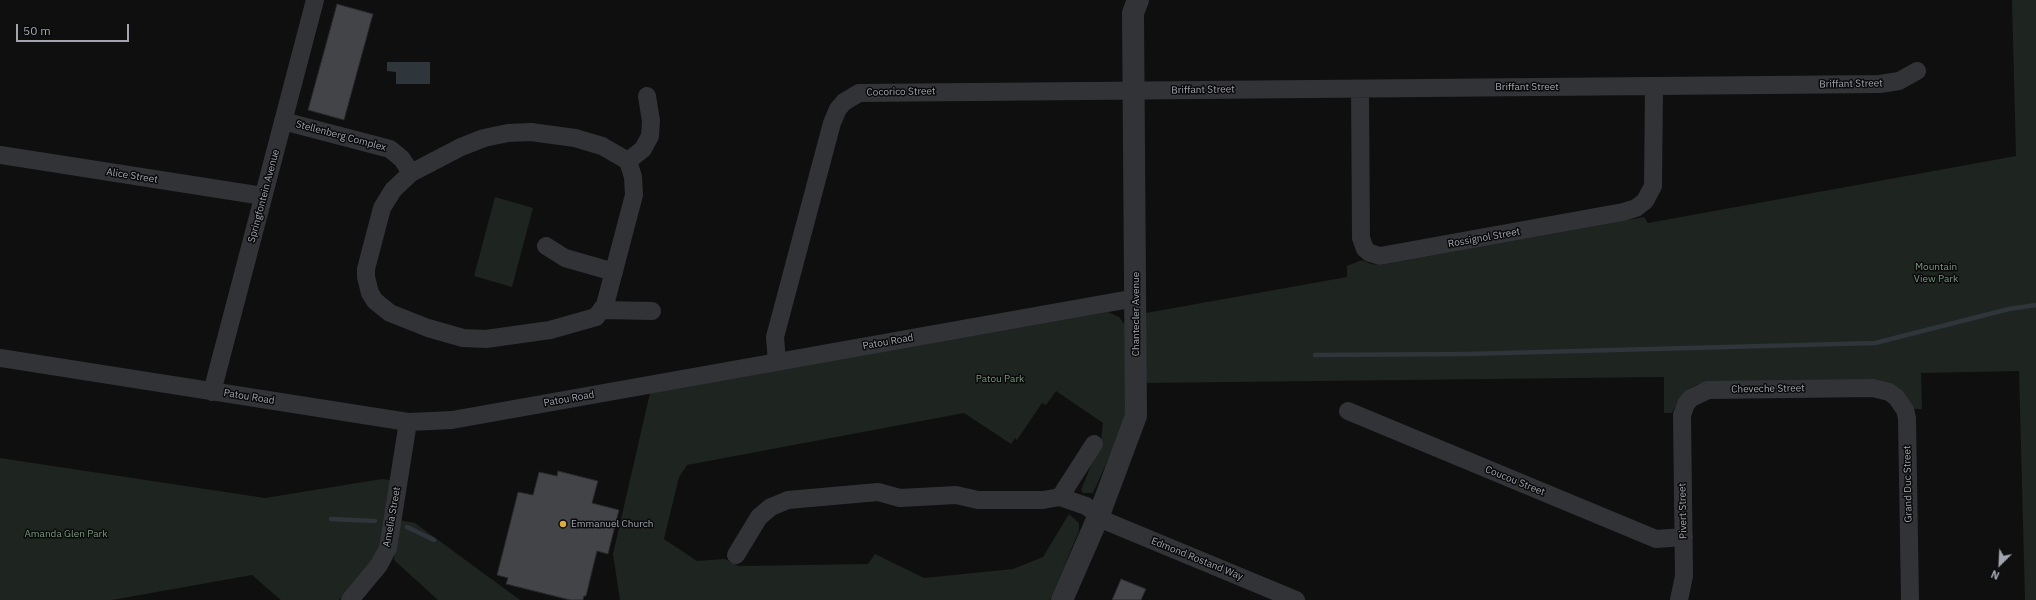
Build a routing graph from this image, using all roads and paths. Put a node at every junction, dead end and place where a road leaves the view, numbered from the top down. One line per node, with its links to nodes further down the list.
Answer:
1 (315, 0): 8 (street, Springfontein Avenue)
2 (1133, 4): 6 (street, Chantecler Avenue)
3 (1917, 71): 4 (street, Briffant Street)
4 (1654, 86): 5 (street, Briffant Street); 5 (street, Rossignol Street)
5 (1360, 89): 6 (street, Briffant Street)
6 (1134, 91): 15 (street, Chantecler Avenue); 19 (street, Cocorico Street)
7 (648, 96): 10 (street)
8 (283, 120): 11 (street, Stellenberg Complex); 12 (street, Springfontein Avenue)
9 (0, 155): 12 (street, Alice Street)
10 (628, 161): 11 (street); 14 (street)
11 (411, 173): 16 (street)
12 (263, 196): 21 (street, Springfontein Avenue)
13 (546, 246): 14 (street)
14 (614, 272): 16 (street)
15 (1136, 298): 19 (street, Patou Road); 27 (street, Chantecler Avenue)
16 (602, 310): 17 (street)
17 (652, 311)
18 (0, 358): 21 (street, Patou Road)
19 (777, 362): 24 (street, Patou Road)
20 (1873, 388): 23 (street, Cheveche Street); 34 (street, Grand Duc Street)
21 (212, 392): 24 (street, Patou Road)
22 (1348, 411): 28 (street, Coucou Street)
23 (1682, 421): 28 (street, Pivert Street)
24 (408, 422): 30 (street, Amelia Street)
25 (1094, 444): 26 (street)
26 (1060, 496): 27 (street, Edmond Rostand Way); 29 (street)
27 (1099, 515): 31 (street, Chantecler Avenue); 32 (street, Edmond Rostand Way)
28 (1684, 538): 33 (street, Pivert Street)
29 (736, 555)
30 (350, 600)
31 (1062, 600)
32 (1296, 600)
33 (1679, 600)
34 (1910, 600)

